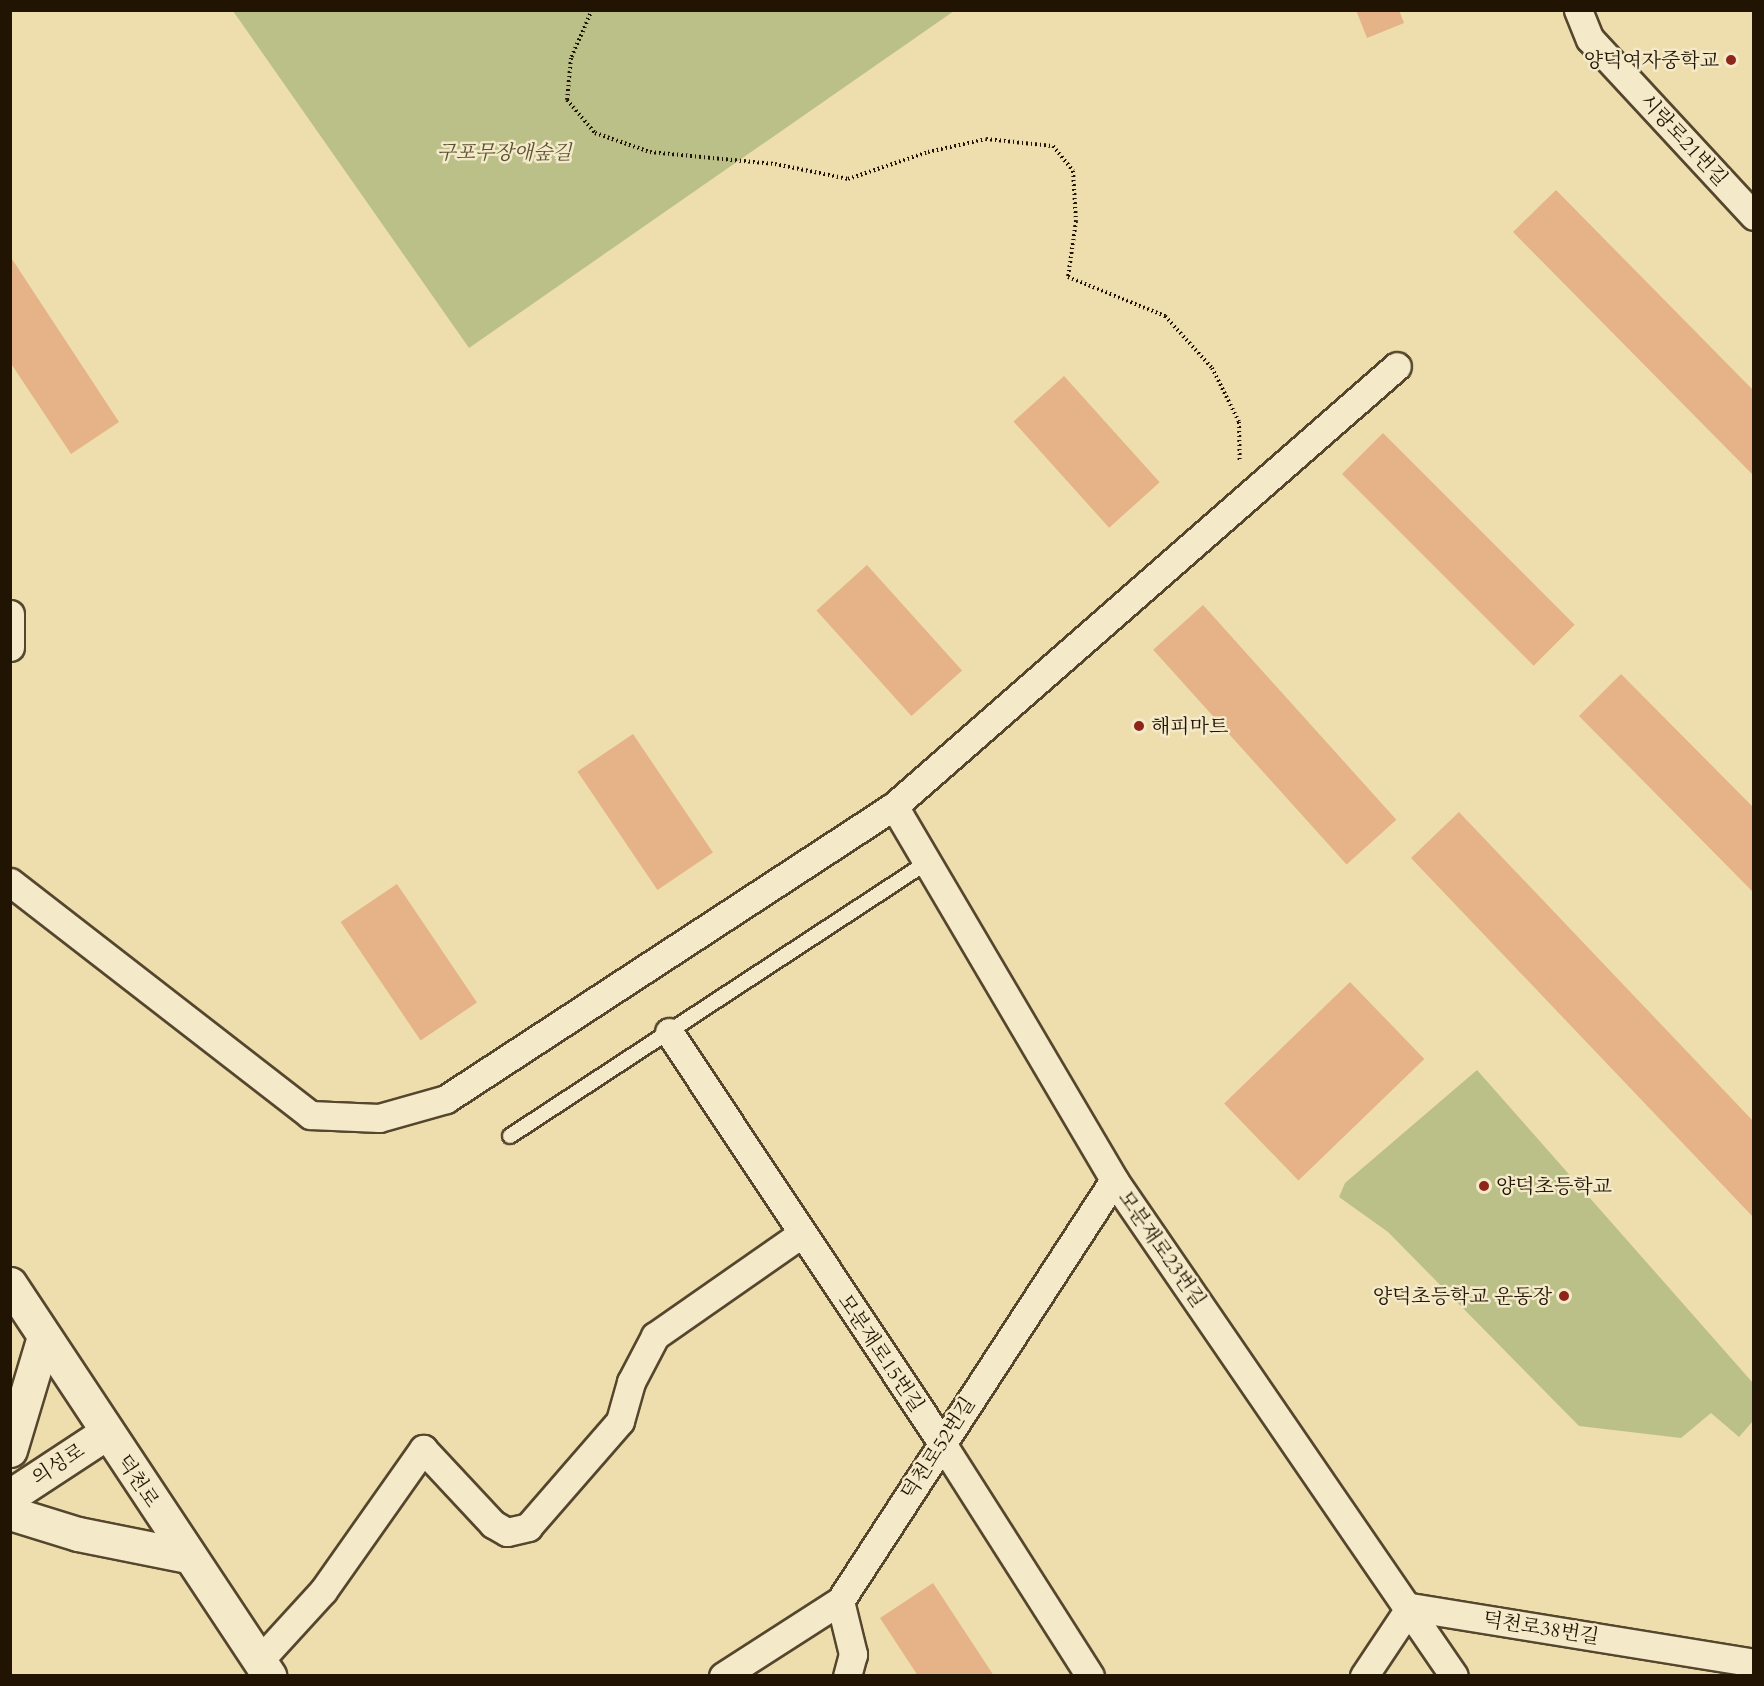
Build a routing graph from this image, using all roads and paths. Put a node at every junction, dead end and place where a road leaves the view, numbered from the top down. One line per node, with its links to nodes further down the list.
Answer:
1 (592, 10): 5 (path)
2 (1578, 10): 3 (street, 시랑로21번길)
3 (1754, 216)
4 (1397, 366): 5 (street)
5 (1242, 502): 8 (street)
6 (10, 614): 7 (street)
7 (10, 647)
8 (894, 806): 9 (street, 모분재로23번길); 10 (street)
9 (929, 861): 11 (lane); 13 (street, 모분재로23번길)
10 (10, 882)
11 (669, 1032): 12 (lane); 14 (street, 모분재로15번길)
12 (510, 1136)
13 (1114, 1180): 18 (street, 덕천로52번길); 24 (street, 모분재로23번길)
14 (800, 1235): 18 (street, 모분재로15번길); 26 (street)
15 (10, 1284): 16 (main road, 덕천로)
16 (44, 1337): 17 (main road, 덕천로); 19 (main road)
17 (106, 1433): 20 (main road, 의성로); 22 (main road, 덕천로)
18 (941, 1442): 23 (street, 덕천로52번길); 29 (street, 모분재로15번길)
19 (10, 1450)
20 (10, 1496)
21 (10, 1513): 22 (main road)
22 (189, 1556): 26 (main road, 덕천로)
23 (840, 1601): 27 (street, 덕천로52번길); 28 (street)
24 (1410, 1607): 25 (street, 덕천로38번길); 30 (street); 31 (street, 모분재로23번길)
25 (1754, 1663)
26 (264, 1668)
27 (723, 1676)
28 (848, 1676)
29 (1090, 1676)
30 (1364, 1676)
31 (1454, 1676)

